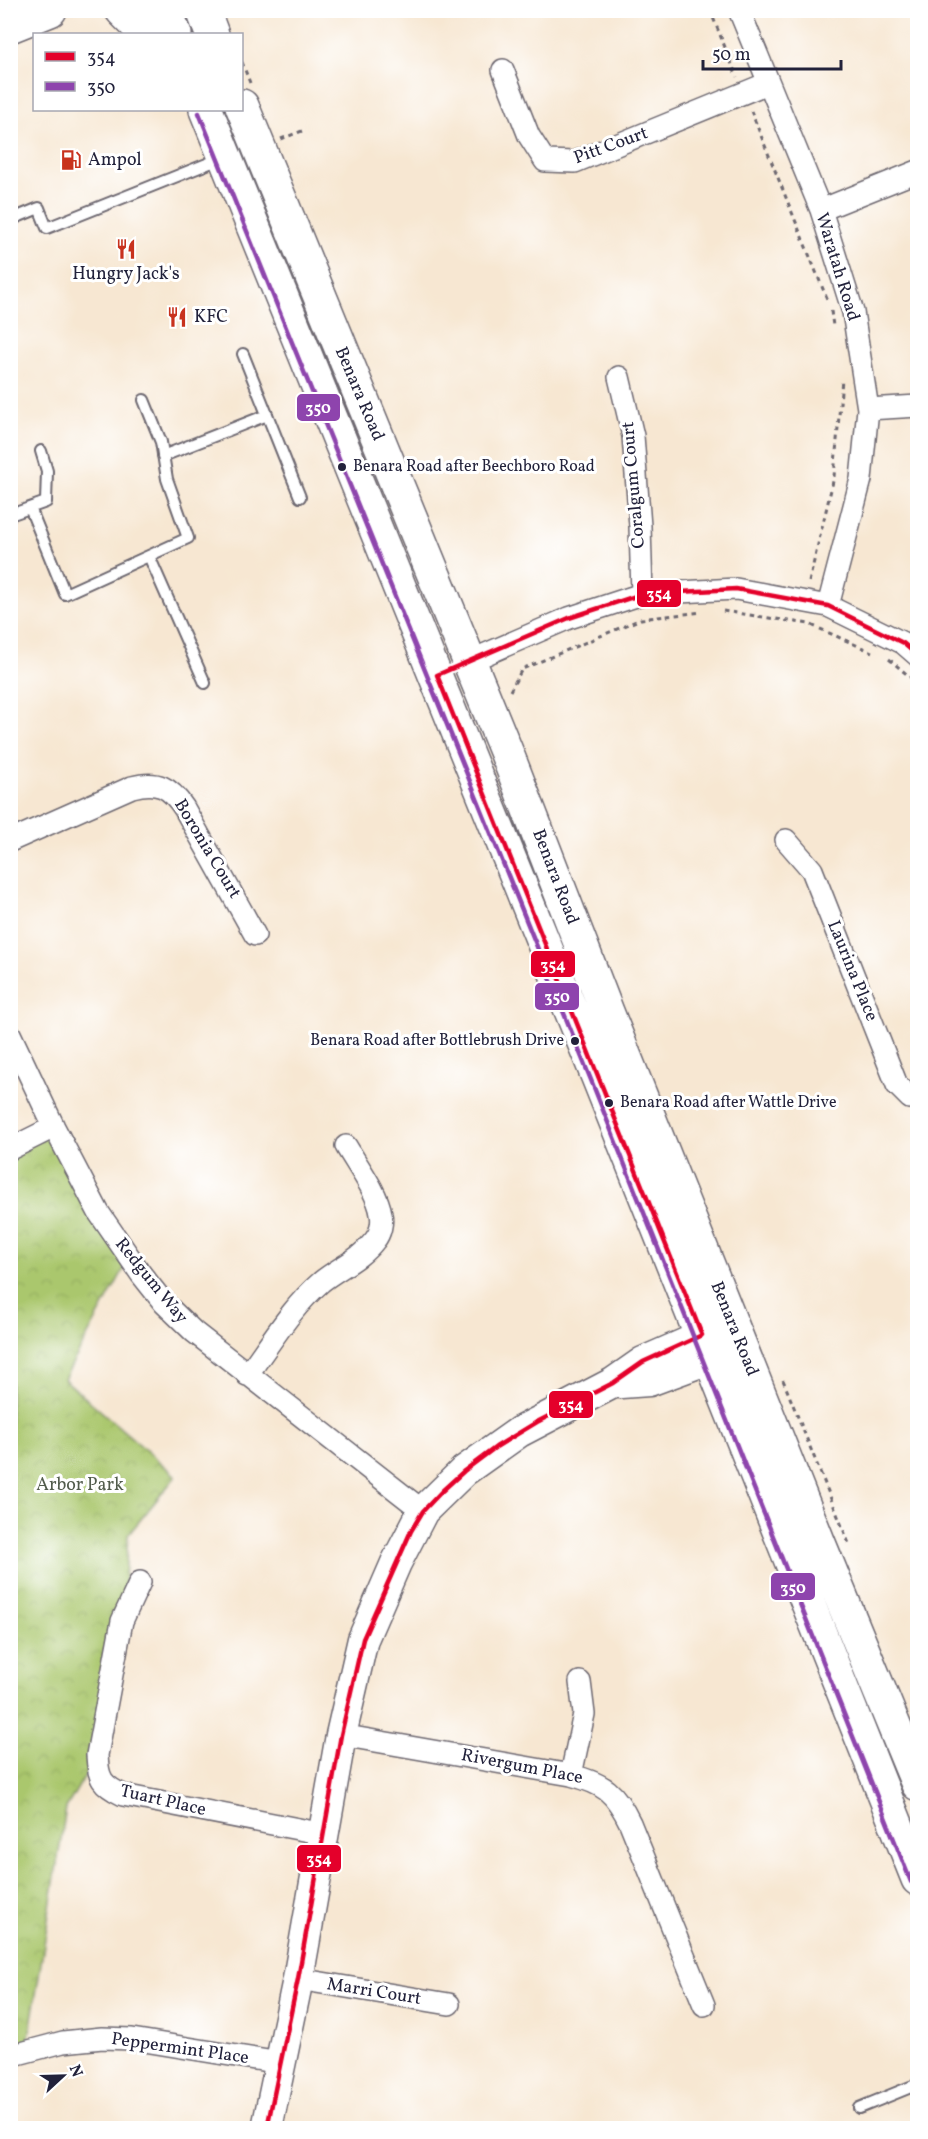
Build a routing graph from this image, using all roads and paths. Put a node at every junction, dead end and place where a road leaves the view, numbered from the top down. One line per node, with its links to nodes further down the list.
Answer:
1 (50, 10): 7 (main road)
2 (122, 10): 8 (main road)
3 (165, 10): 9 (main road)
4 (203, 10): 10 (main road)
5 (710, 10): 13 (path)
6 (739, 10): 12 (street, Waratah Road)
7 (10, 26)
8 (145, 33)
9 (175, 33)
10 (212, 33)
11 (503, 70): 13 (street, Pitt Court)
12 (768, 83): 13 (street, Pitt Court); 21 (street, Waratah Road)
13 (744, 94): 24 (path)
14 (243, 108): 18 (main road, Benara Road)
15 (191, 111): 19 (main road)
16 (206, 111): 19 (main road)
17 (302, 131): 18 (path)
18 (271, 156): 19 (main road); 23 (main road, Benara Road)
19 (219, 160): 22 (lane); 23 (main road)
20 (918, 171): 21 (street)
21 (821, 210): 30 (street, Waratah Road)
22 (10, 220)
23 (301, 302): 46 (main road, Benara Road); 47 (main road, Benara Road)
24 (834, 330)
25 (243, 354): 31 (lane)
26 (843, 371): 39 (path)
27 (619, 377): 38 (street, Coralgum Court)
28 (144, 400): 33 (lane)
29 (918, 406): 30 (street)
30 (868, 409): 40 (street, Waratah Road)
31 (267, 415): 33 (lane); 34 (lane)
32 (41, 451): 35 (lane)
33 (163, 456): 37 (lane)
34 (300, 497)
35 (30, 508): 36 (lane); 37 (lane)
36 (10, 515)
37 (149, 556): 48 (lane)
38 (642, 594): 39 (street); 46 (street)
39 (804, 601): 40 (street)
40 (828, 606): 44 (street)
41 (720, 610): 43 (path)
42 (709, 611): 50 (path)
43 (878, 654)
44 (918, 656)
45 (888, 658): 49 (path)
46 (470, 661): 47 (main road); 54 (main road, Benara Road)
47 (436, 675): 55 (main road, Benara Road)
48 (205, 683)
49 (918, 684)
50 (506, 698)
51 (786, 840): 57 (street, Laurina Place)
52 (10, 841): 53 (street, Boronia Court)
53 (255, 935)
54 (607, 1012): 55 (main road); 61 (main road, Benara Road)
55 (577, 1025): 61 (main road, Benara Road)
56 (10, 1034): 58 (street, Redgum Way)
57 (918, 1097)
58 (54, 1127): 60 (street); 62 (street, Redgum Way)
59 (346, 1146): 62 (street)
60 (10, 1149)
61 (722, 1341): 63 (street); 67 (main road, Benara Road); 68 (main road, Benara Road)
62 (247, 1375): 63 (street, Redgum Way)
63 (423, 1511): 66 (street)
64 (140, 1582): 71 (street, Tuart Place)
65 (580, 1682): 69 (street)
66 (341, 1735): 69 (street, Rivergum Place); 71 (street)
67 (902, 1746): 68 (main road); 70 (main road, Benara Road)
68 (870, 1759): 72 (main road, Benara Road)
69 (571, 1775): 75 (street, Rivergum Place)
70 (918, 1784)
71 (324, 1834): 73 (street)
72 (918, 1879)
73 (298, 1979): 74 (street, Marri Court); 77 (street)
74 (449, 2004)
75 (704, 2005)
76 (10, 2056): 77 (street, Peppermint Place)
77 (280, 2063): 80 (street)
78 (918, 2084): 79 (lane)
79 (859, 2108)
80 (267, 2128)

